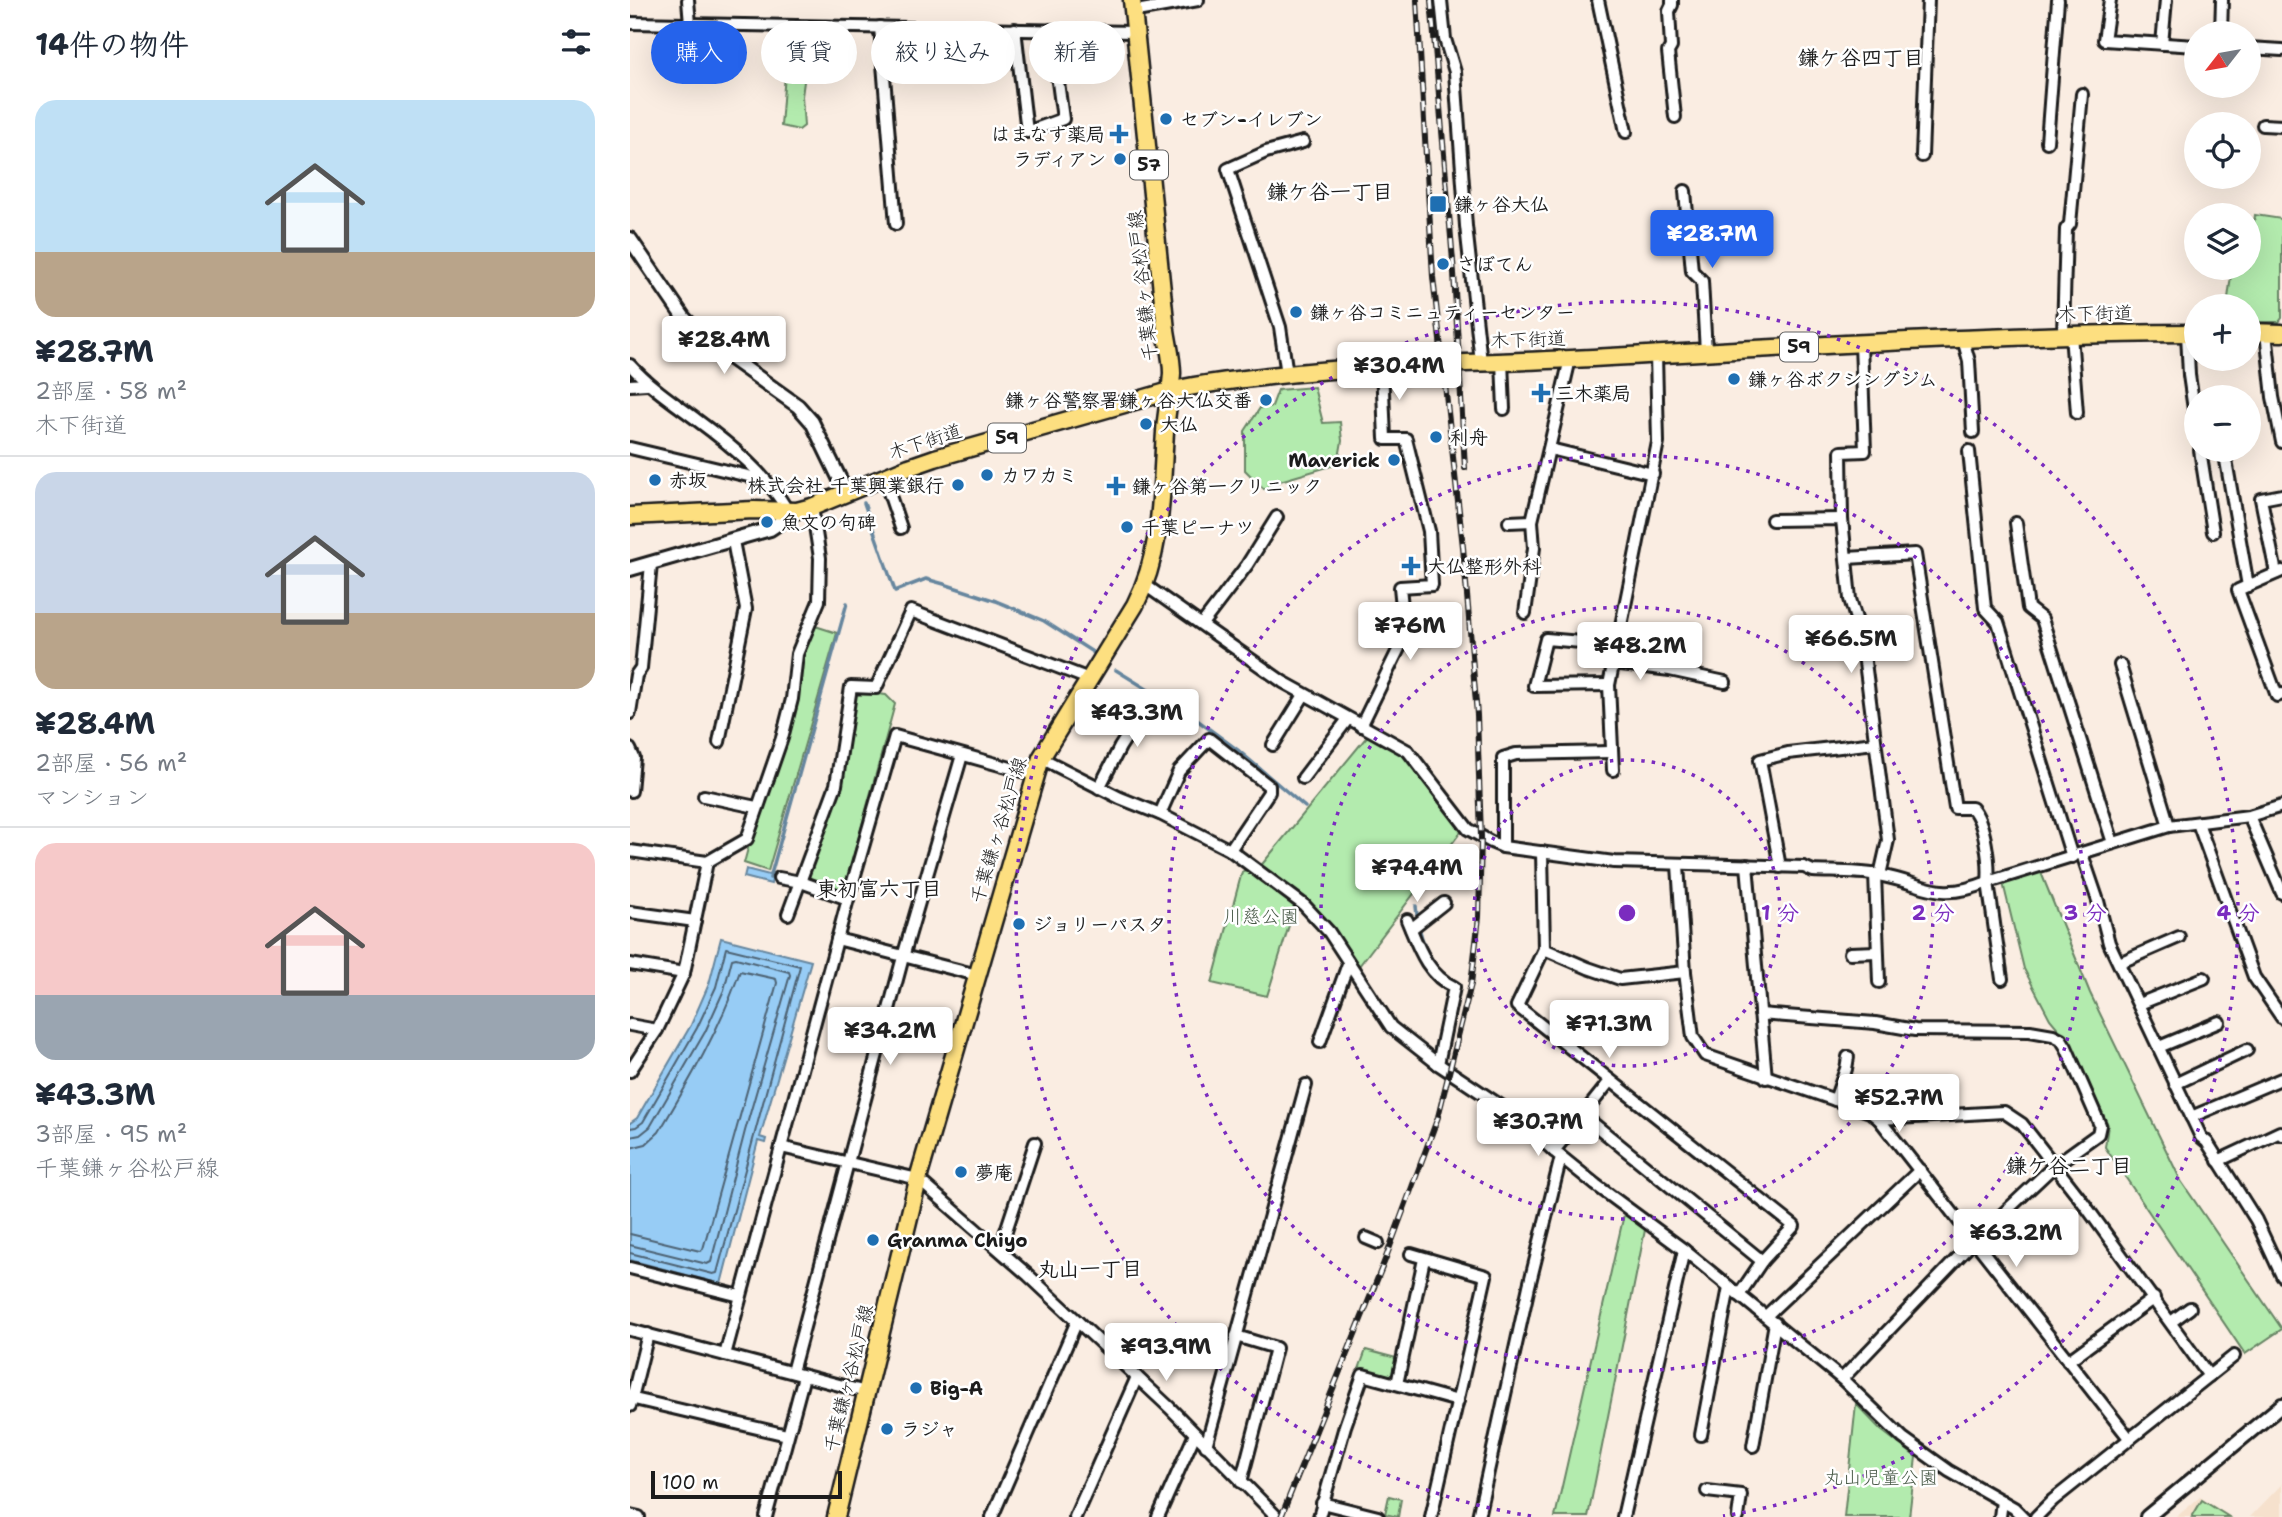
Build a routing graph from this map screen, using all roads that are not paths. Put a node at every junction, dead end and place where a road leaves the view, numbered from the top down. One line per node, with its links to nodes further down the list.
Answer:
1 (688, 0): 12 (street)
2 (1198, 0): 11 (street)
3 (1441, 0): 47 (street)
4 (1598, 0): 32 (street)
5 (1672, 0): 29 (street)
6 (1928, 0): 35 (street)
7 (2059, 0): 34 (street)
8 (2110, 0): 22 (street)
9 (2166, 0): 22 (street)
10 (2222, 0): 13 (street)
11 (1137, 5): 21 (main road, 千葉鎌ヶ谷松戸線 / 57)
12 (690, 21)
13 (2221, 21)
14 (630, 23): 15 (street)
15 (651, 23)
16 (747, 25): 17 (street)
17 (871, 27)
18 (1015, 29): 19 (street); 27 (street)
19 (1029, 29)
20 (1125, 32): 21 (street)
21 (1135, 32): 54 (main road, 千葉鎌ヶ谷松戸線 / 57)
22 (2162, 44): 23 (street)
23 (2184, 45)
24 (2261, 49): 25 (street)
25 (2282, 50)
26 (885, 84): 37 (street)
27 (1058, 84)
28 (2082, 94): 41 (street)
29 (1675, 117)
30 (2263, 125): 31 (street)
31 (2282, 126)
32 (1626, 132)
33 (1303, 142): 51 (street)
34 (2047, 142)
35 (1922, 156)
36 (1685, 191): 44 (street)
37 (896, 224)
38 (630, 239): 67 (street)
39 (2184, 333): 41 (main road, 木下街道 / 59)
40 (2274, 333): 58 (street)
41 (2067, 334): 42 (main road, 木下街道 / 59); 56 (street)
42 (1963, 339): 43 (main road, 木下街道 / 59); 57 (street)
43 (1861, 344): 44 (main road, 木下街道 / 59); 72 (street)
44 (1706, 352): 45 (main road, 木下街道 / 59)
45 (1656, 354): 46 (main road, 木下街道 / 59); 64 (street)
46 (1570, 359): 48 (main road, 木下街道 / 59); 60 (street)
47 (1481, 362): 48 (main road, 木下街道 / 59); 50 (main road, 木下街道 / 59)
48 (1502, 362): 55 (street)
49 (630, 365): 52 (street)
50 (1382, 367): 51 (main road, 木下街道 / 59); 99 (street)
51 (1287, 374): 54 (main road, 木下街道 / 59)
52 (646, 384): 53 (street); 66 (street)
53 (630, 385)
54 (1170, 391): 65 (main road, 木下街道 / 59); 84 (main road, 千葉鎌ヶ谷松戸線 / 57)
55 (1504, 409)
56 (2077, 413)
57 (1973, 432)
58 (2282, 442)
59 (630, 448): 66 (street)
60 (1550, 449): 64 (street); 74 (street)
61 (1969, 451): 124 (street)
62 (2202, 462): 78 (street)
63 (2226, 462): 85 (street)
64 (1653, 474): 88 (street)
65 (884, 478): 67 (main road, 木下街道 / 59); 77 (street)
66 (765, 480): 69 (street)
67 (847, 494): 69 (main road, 木下街道 / 59)
68 (2282, 495): 83 (street)
69 (799, 509): 70 (main road, 木下街道 / 59); 79 (street); 114 (street)
70 (630, 516)
71 (1277, 517): 87 (street)
72 (1842, 519): 73 (street); 80 (street)
73 (1772, 520)
74 (1532, 521): 75 (street); 86 (street)
75 (1509, 522)
76 (2016, 523): 119 (street)
77 (901, 528)
78 (2213, 532)
79 (733, 541): 81 (street); 100 (street)
80 (1847, 558): 101 (street); 132 (street)
81 (650, 564): 82 (street); 97 (street)
82 (630, 569)
83 (2279, 572): 85 (street)
84 (1145, 585): 87 (street); 91 (main road, 千葉鎌ヶ谷松戸線 / 57)
85 (2248, 586): 94 (street)
86 (1525, 613)
87 (1202, 624): 95 (street)
88 (1616, 645): 89 (street); 93 (street)
89 (1613, 663): 92 (street); 93 (street)
90 (2120, 665): 118 (street)
91 (1089, 679): 106 (main road, 千葉鎌ヶ谷松戸線 / 57); 131 (street)
92 (1725, 682)
93 (1609, 685): 104 (street)
94 (2282, 694)
95 (1304, 695): 98 (street); 102 (street)
96 (1152, 697): 110 (street)
97 (630, 713)
98 (1348, 719): 99 (street); 109 (street)
99 (1361, 726): 120 (street)
100 (719, 742)
101 (1875, 743): 128 (street); 129 (street)
102 (1273, 745)
103 (630, 748): 111 (street)
104 (1611, 752): 107 (street); 120 (street)
105 (961, 755): 108 (street); 134 (street); 144 (street)
106 (1041, 758): 108 (main road, 千葉鎌ヶ谷松戸線 / 57); 110 (street)
107 (1613, 770)
108 (1035, 775): 150 (main road, 千葉鎌ヶ谷松戸線 / 57)
109 (1303, 778)
110 (1099, 788): 115 (street)
111 (631, 791)
112 (704, 796): 114 (street)
113 (2282, 806): 116 (street)
114 (756, 807): 125 (street)
115 (1160, 814): 121 (street); 121 (street)
116 (2249, 816): 117 (street); 133 (street)
117 (2198, 824): 118 (street); 156 (street)
118 (2169, 826): 119 (street)
119 (2113, 843): 124 (street)
120 (1503, 847): 123 (street)
121 (1230, 850): 147 (street)
122 (630, 851): 125 (street)
123 (1542, 852): 126 (street); 141 (street)
124 (2077, 855): 132 (street); 145 (street)
125 (707, 862): 138 (street)
126 (1678, 865): 127 (street); 148 (street)
127 (1747, 865): 128 (street); 155 (street)
128 (1780, 867): 129 (street)
129 (1878, 875): 132 (street); 142 (street)
130 (779, 878): 131 (street)
131 (801, 882): 134 (street); 137 (street)
132 (1988, 882): 152 (street)
133 (2282, 892)
134 (848, 899): 140 (street)
135 (1444, 902): 166 (street)
136 (630, 912): 138 (street)
137 (788, 914)
138 (695, 921): 149 (street)
139 (2179, 937): 145 (street)
140 (837, 939): 144 (street); 179 (street)
141 (1544, 948): 148 (street); 170 (street)
142 (1877, 952): 143 (street); 153 (street)
143 (1850, 953)
144 (903, 957): 150 (street); 182 (street)
145 (2119, 962): 154 (street)
146 (630, 964): 149 (street)
147 (1348, 964): 162 (street); 166 (street)
148 (1685, 972): 168 (street)
149 (684, 973): 160 (street)
150 (977, 975): 185 (main road, 千葉鎌ヶ谷松戸線 / 57)
151 (2204, 978): 154 (street)
152 (2002, 979)
153 (1879, 982)
154 (2139, 1004): 163 (street)
155 (1760, 1014): 161 (street); 168 (street)
156 (2282, 1018)
157 (2218, 1022): 163 (street)
158 (630, 1025): 160 (street)
159 (2055, 1028): 161 (street)
160 (657, 1030): 167 (street)
161 (2061, 1039): 183 (street)
162 (1320, 1042)
163 (2159, 1047): 171 (street)
164 (2247, 1050): 171 (street)
165 (1847, 1057): 173 (street)
166 (1438, 1064): 180 (street)
167 (630, 1071)
168 (1766, 1078): 173 (street)
169 (2281, 1079): 175 (street)
170 (1610, 1081): 174 (street); 193 (street)
171 (2175, 1084): 175 (street)
172 (1306, 1085): 206 (street)
173 (1835, 1100): 176 (street)
174 (1584, 1116): 180 (street); 193 (street)
175 (2191, 1117): 181 (street)
176 (1879, 1119): 183 (street); 184 (street)
177 (2282, 1135): 181 (street)
178 (1035, 1143): 189 (street)
179 (780, 1147): 182 (street); 198 (street)
180 (1557, 1154): 190 (street); 241 (street)
181 (2218, 1160): 195 (street)
182 (849, 1163): 185 (street); 210 (street)
183 (2055, 1165): 187 (street); 199 (street)
184 (1920, 1170): 187 (street); 201 (street)
185 (918, 1179): 189 (street); 216 (main road, 千葉鎌ヶ谷松戸線 / 57)
186 (1366, 1238): 188 (street)
187 (1975, 1241): 209 (street); 214 (street)
188 (1378, 1242)
189 (1000, 1249): 202 (street)
190 (1684, 1250): 196 (street); 242 (street)
191 (1411, 1254): 192 (street)
192 (1424, 1258): 215 (street); 218 (street)
193 (1762, 1261): 197 (street)
194 (630, 1268): 198 (street)
195 (2282, 1276)
196 (1728, 1287): 197 (street); 221 (street)
197 (1739, 1295): 201 (street)
198 (740, 1296): 207 (street)
199 (2154, 1298): 203 (street); 209 (street)
200 (2190, 1308): 203 (street)
201 (1770, 1320): 214 (street); 225 (street)
202 (1077, 1321): 213 (street); 234 (street)
203 (2171, 1322): 212 (street)
204 (630, 1330): 205 (street)
205 (648, 1335): 207 (street); 217 (street)
206 (1236, 1336): 224 (street); 226 (street)
207 (725, 1355): 210 (street)
208 (2234, 1356): 212 (street)
209 (2068, 1361): 223 (street)
210 (792, 1373): 211 (street)
211 (804, 1376): 216 (street); 222 (street)
212 (2209, 1376): 223 (street)
213 (1137, 1377): 220 (street); 235 (street)
214 (1842, 1379): 228 (street)
215 (1397, 1384): 218 (street); 229 (street)
216 (866, 1392): 233 (main road, 千葉鎌ヶ谷松戸線 / 57)
217 (631, 1400): 222 (street)
218 (1458, 1401): 240 (street)
219 (2282, 1405): 247 (street)
220 (1195, 1434): 224 (street); 236 (street)
221 (1701, 1435)
222 (787, 1436): 232 (street)
223 (2129, 1438): 246 (street)
224 (1206, 1446): 226 (street)
225 (1754, 1446)
226 (1241, 1482): 237 (street)
227 (1707, 1491): 243 (street)
228 (2001, 1501): 244 (street); 245 (street)
229 (1322, 1503): 238 (street); 239 (street)
230 (630, 1515): 231 (street)
231 (639, 1517)
232 (766, 1517)
233 (836, 1517)
234 (992, 1517)
235 (1075, 1517)
236 (1158, 1517)
237 (1278, 1517)
238 (1319, 1517)
239 (1378, 1517)
240 (1431, 1517)
241 (1478, 1517)
242 (1623, 1517)
243 (1738, 1517)
244 (2000, 1517)
245 (2023, 1517)
246 (2036, 1517)
247 (2147, 1517)

